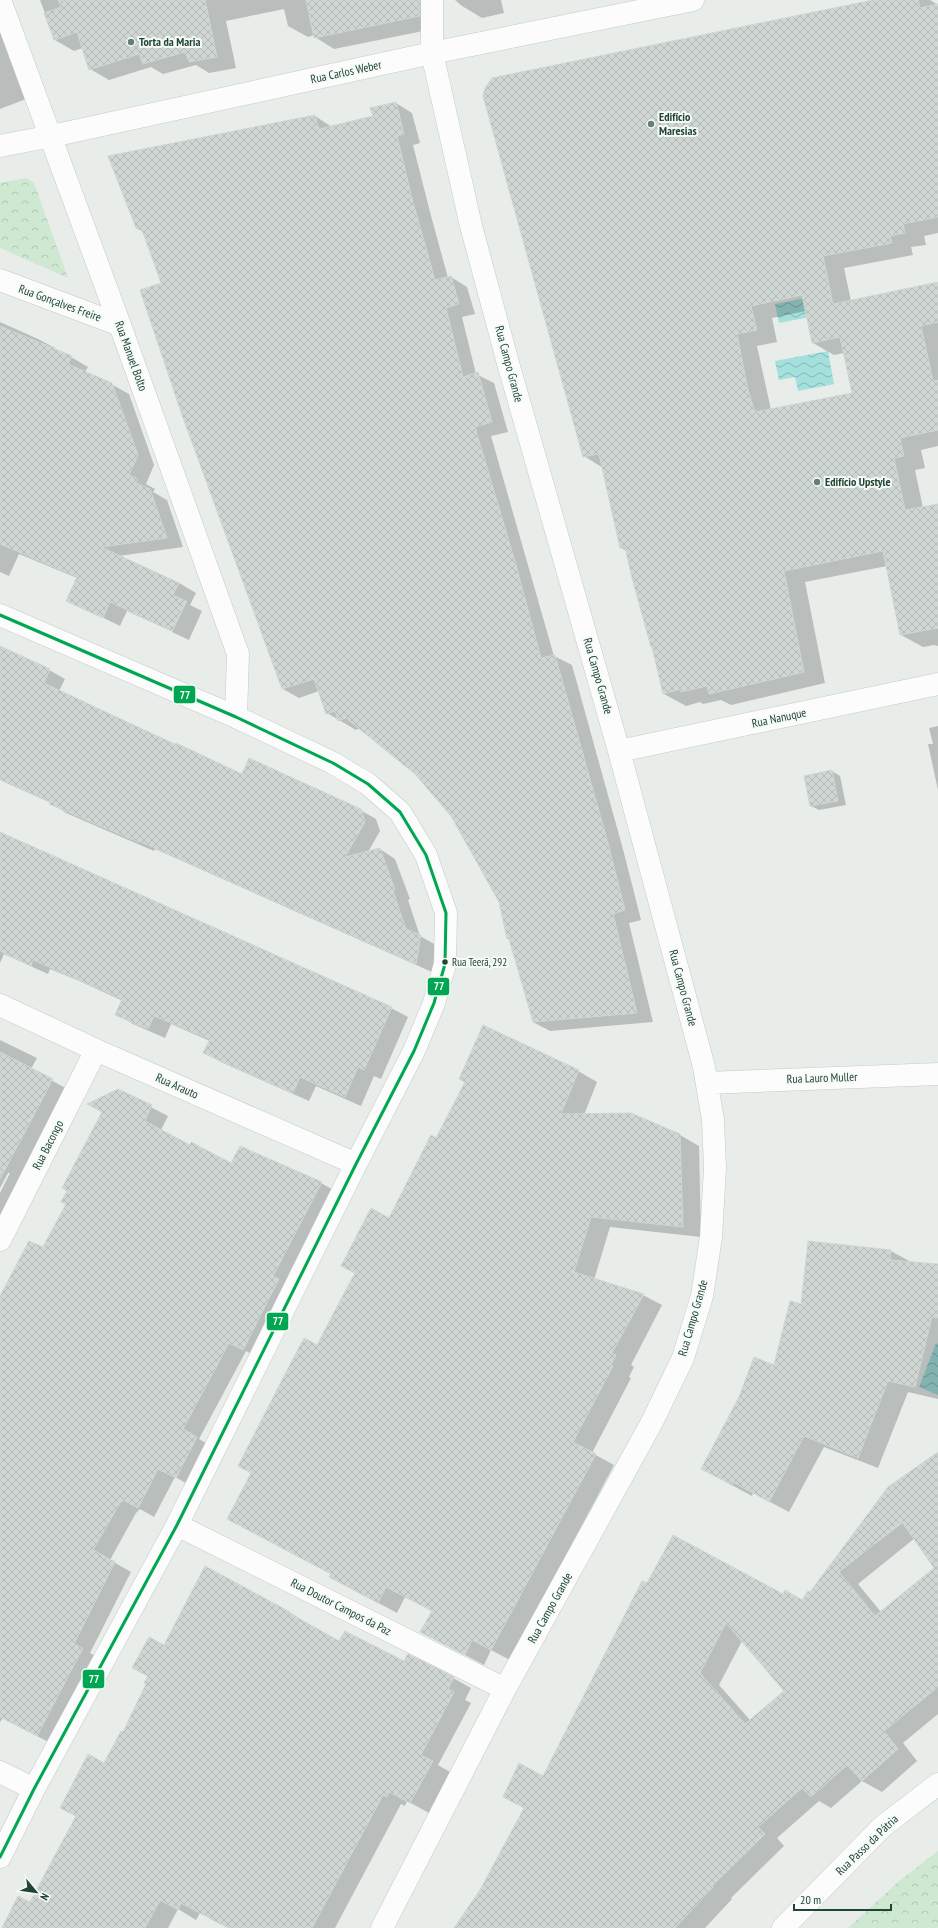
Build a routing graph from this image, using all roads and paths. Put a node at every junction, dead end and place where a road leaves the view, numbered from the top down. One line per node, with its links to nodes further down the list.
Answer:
1 (0, 0): 5 (street, Rua Manuel Bolto)
2 (432, 0): 4 (street, Rua Campo Grande)
3 (693, 0): 4 (street, Rua Carlos Weber)
4 (432, 53): 5 (street, Rua Carlos Weber); 12 (street, Rua Campo Grande)
5 (52, 136): 6 (street, Rua Carlos Weber); 8 (street, Rua Manuel Bolto)
6 (0, 146)
7 (0, 280): 8 (street, Rua Gonçalves Freire)
8 (120, 325): 11 (street, Rua Manuel Bolto)
9 (0, 615): 11 (street)
10 (938, 684): 12 (street, Rua Nanuque)
11 (236, 717): 17 (street)
12 (619, 751): 16 (street, Rua Campo Grande)
13 (0, 1005): 14 (street, Rua Arauto)
14 (96, 1050): 17 (street, Rua Arauto); 18 (street, Rua Bacongo)
15 (938, 1074): 16 (street, Rua Lauro Muller)
16 (707, 1083): 20 (street, Rua Campo Grande)
17 (356, 1164): 19 (street)
18 (0, 1240)
19 (178, 1525): 20 (street, Rua Doutor Campos da Paz); 23 (street)
20 (505, 1689): 25 (street, Rua Campo Grande)
21 (0, 1772): 23 (street)
22 (938, 1784): 26 (street, Rua Passo da Pátria)
23 (34, 1789): 24 (street)
24 (0, 1857)
25 (382, 1928)
26 (783, 1928)

